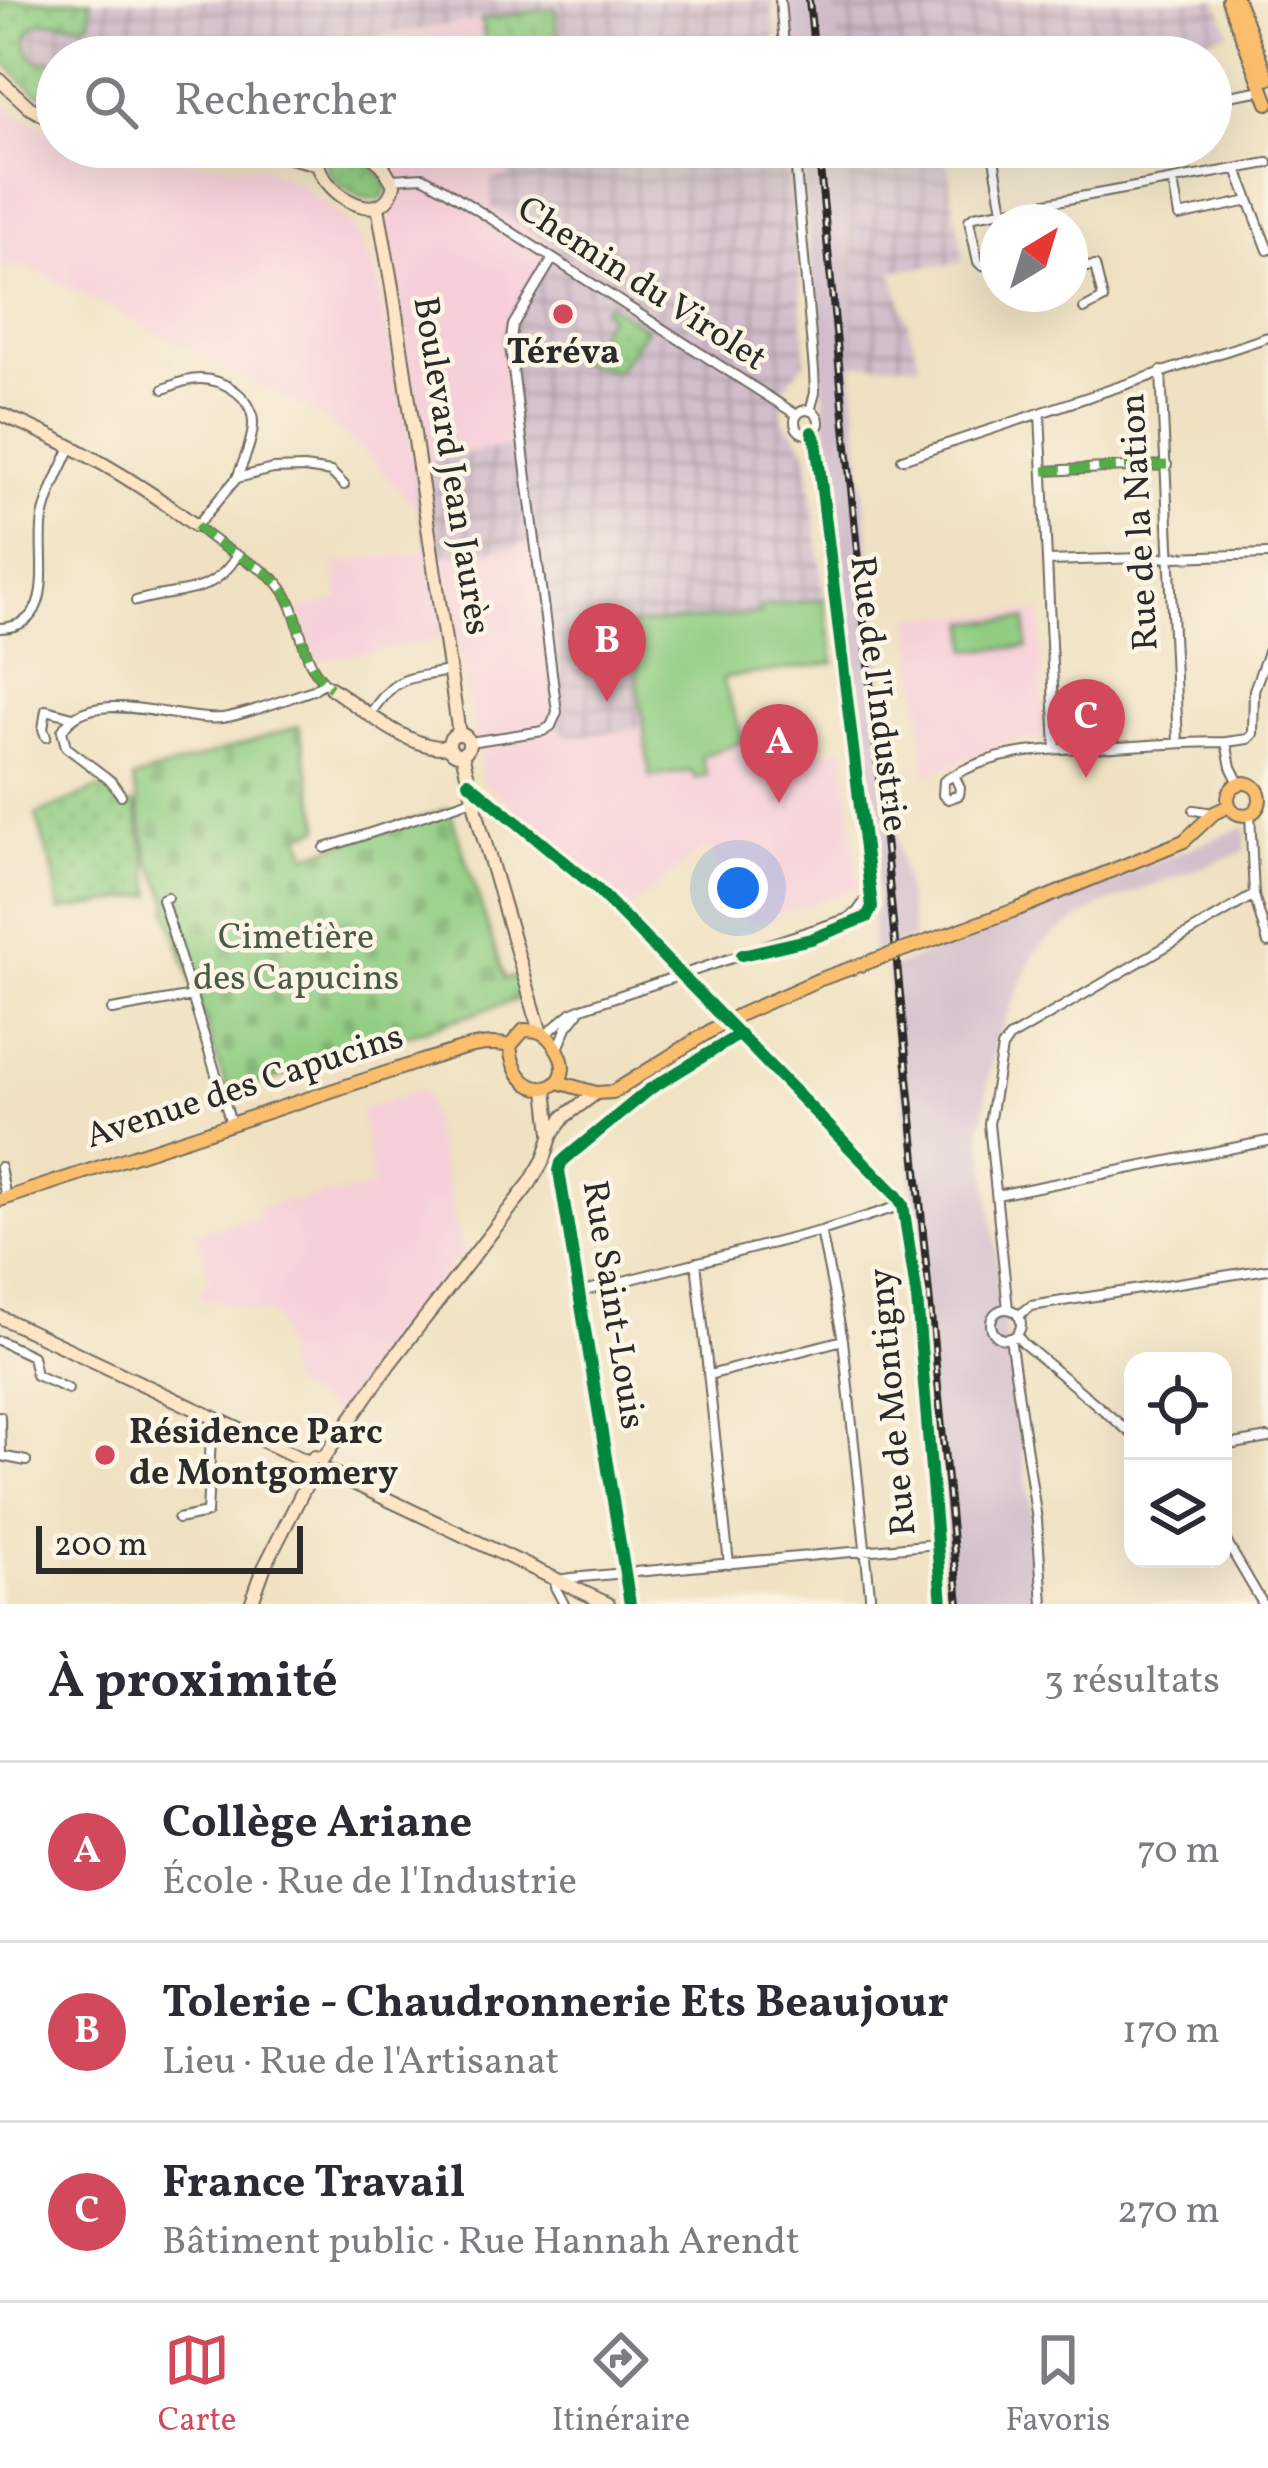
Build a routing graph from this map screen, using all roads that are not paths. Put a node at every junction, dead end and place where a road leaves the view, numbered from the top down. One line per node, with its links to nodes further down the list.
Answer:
1 (780, 0): 3 (street)
2 (1233, 0): 5 (main road)
3 (783, 36)
4 (0, 80): 7 (main road)
5 (1267, 90): 6 (street)
6 (1232, 96)
7 (36, 111)
8 (1268, 163): 13 (street)
9 (319, 168): 19 (main road)
10 (384, 168): 14 (main road)
11 (796, 168): 29 (street)
12 (996, 168): 17 (street)
13 (1237, 170): 15 (street); 16 (street)
14 (392, 179): 19 (main road); 22 (street, Chemin du Virolet)
15 (1173, 181): 16 (street); 18 (street)
16 (1249, 201): 21 (street)
17 (1003, 204)
18 (1039, 204)
19 (378, 208): 48 (main road, Boulevard Jean Jaurès)
20 (980, 215): 23 (street)
21 (1268, 250)
22 (552, 260): 32 (street, Chemin du Virolet); 55 (street)
23 (980, 264)
24 (1088, 267): 25 (street)
25 (1088, 307)
26 (1268, 337): 27 (street)
27 (1161, 371): 30 (street); 36 (street, Rue de la Nation)
28 (164, 389): 38 (street)
29 (810, 411): 32 (street); 33 (street)
30 (1040, 413): 35 (street); 37 (street)
31 (0, 414): 34 (main road)
32 (797, 416): 33 (street)
33 (812, 432): 68 (street, Rue de l'Industrie)
34 (71, 447): 40 (main road); 46 (street)
35 (902, 459)
36 (1167, 465): 37 (street); 43 (street, Rue de la Nation)
37 (1044, 471): 44 (street)
38 (237, 478): 39 (street); 40 (street)
39 (344, 485)
40 (196, 526): 42 (street)
41 (1268, 554): 43 (street)
42 (237, 556): 45 (street); 49 (street)
43 (1170, 556): 44 (street); 53 (street, Rue de la Nation)
44 (1048, 561): 56 (street)
45 (136, 601)
46 (0, 628)
47 (1268, 652): 54 (street)
48 (450, 670): 50 (street); 55 (main road, Boulevard Jean Jaurès)
49 (327, 685): 50 (main road); 51 (street)
50 (370, 714): 55 (main road)
51 (73, 717): 52 (street); 61 (street)
52 (46, 737)
53 (1178, 742): 54 (street); 56 (street)
54 (1226, 742): 59 (street)
55 (460, 744): 58 (main road, Boulevard Jean Jaurès)
56 (1056, 749): 57 (street)
57 (954, 776)
58 (468, 782): 62 (main road, Boulevard Jean Jaurès); 74 (street)
59 (1244, 783): 60 (main road); 63 (main road)
60 (1266, 789): 64 (main road)
61 (121, 795)
62 (473, 800): 65 (street); 76 (main road, Boulevard Jean Jaurès)
63 (1229, 806): 64 (main road); 85 (main road, bridge)
64 (1250, 814): 67 (street)
65 (325, 848)
66 (1268, 857): 67 (street)
67 (1252, 862): 71 (street)
68 (871, 893): 73 (street); 73 (street, Rue de l'Industrie)
69 (1268, 896): 71 (street)
70 (167, 897): 75 (street)
71 (1256, 897): 72 (street); 92 (street)
72 (1268, 943)
73 (742, 955): 74 (street)
74 (681, 975): 77 (street); 81 (street)
75 (193, 996): 78 (street); 88 (street)
76 (530, 999): 79 (main road, Boulevard Jean Jaurès); 80 (main road, Boulevard Jean Jaurès)
77 (585, 1007): 80 (street); 83 (street)
78 (112, 1010)
79 (524, 1030): 80 (main road); 82 (main road)
80 (543, 1032): 83 (main road)
81 (740, 1034): 94 (street); 98 (street, Rue Saint-Louis)
82 (510, 1046): 86 (main road); 88 (main road, Avenue des Capucins)
83 (558, 1049): 84 (main road)
84 (563, 1064): 85 (main road); 86 (main road)
85 (628, 1084): 87 (main road)
86 (552, 1085): 87 (main road); 89 (main road)
87 (596, 1093): 89 (main road)
88 (231, 1123): 93 (main road, Avenue des Capucins)
89 (551, 1134): 113 (main road)
90 (1268, 1141): 92 (street)
91 (0, 1167): 93 (street)
92 (997, 1195): 99 (street)
93 (3, 1199)
94 (900, 1201): 95 (street); 115 (street, Rue de Montigny)
95 (821, 1231): 96 (street); 103 (street)
96 (696, 1262): 98 (street); 105 (street)
97 (1268, 1269): 100 (street)
98 (580, 1292): 119 (street, Rue Saint-Louis)
99 (1008, 1309): 100 (street); 102 (street)
100 (1018, 1316): 102 (street)
101 (0, 1317): 108 (main road)
102 (1013, 1336): 109 (street); 127 (street)
103 (843, 1340): 105 (street); 117 (street)
104 (0, 1341): 106 (street)
105 (709, 1375): 118 (street)
106 (68, 1389)
107 (0, 1416): 112 (street)
108 (212, 1417): 113 (main road); 114 (street)
109 (1124, 1427)
110 (1268, 1438): 111 (street)
111 (1232, 1444)
112 (26, 1461)
113 (317, 1467): 120 (main road); 121 (main road)
114 (178, 1519)
115 (937, 1544): 117 (street); 126 (street, Rue de Montigny)
116 (1232, 1551): 128 (street)
117 (866, 1552): 118 (street); 125 (street)
118 (729, 1564): 119 (street)
119 (626, 1574): 120 (street); 124 (street, Rue Saint-Louis)
120 (558, 1580): 122 (street); 123 (main road)
121 (250, 1604)
122 (564, 1604)
123 (608, 1604)
124 (630, 1604)
125 (871, 1604)
126 (942, 1604)
127 (1043, 1604)
128 (1263, 1604)

